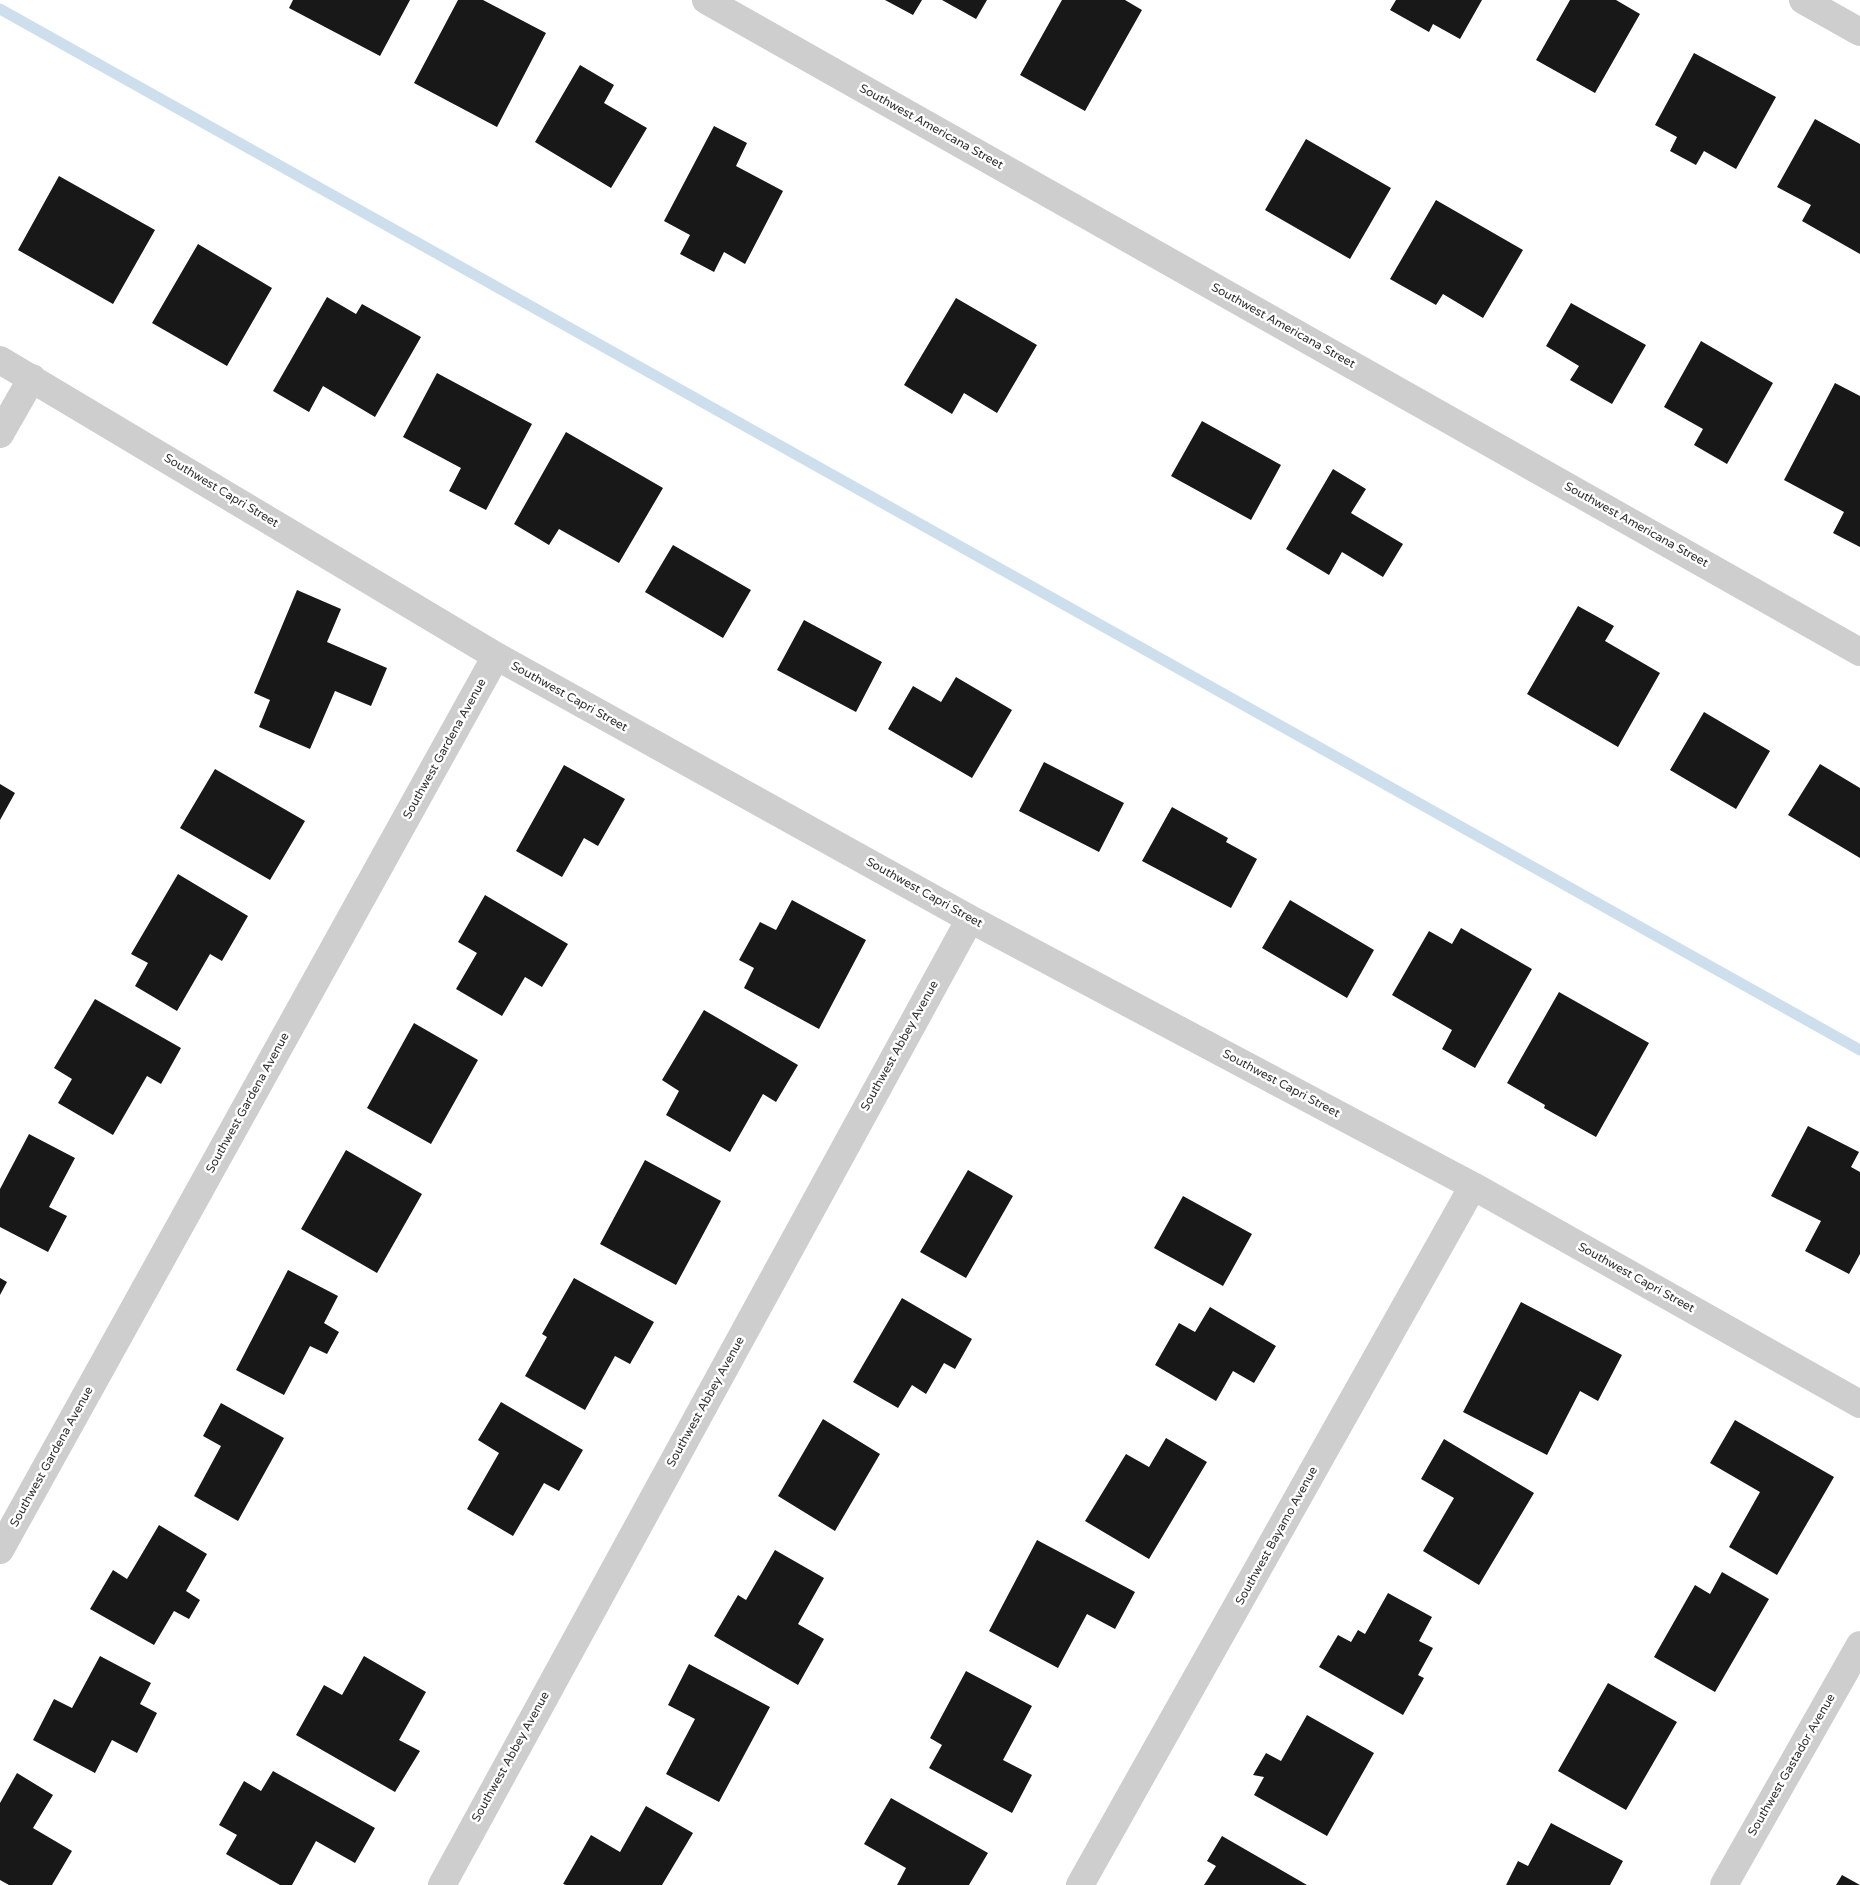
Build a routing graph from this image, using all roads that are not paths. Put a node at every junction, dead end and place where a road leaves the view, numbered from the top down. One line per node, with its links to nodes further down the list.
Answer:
1 (706, 0): 7 (street, Southwest Americana Street)
2 (1803, 0): 3 (street)
3 (1860, 32)
4 (0, 360): 5 (street, Southwest Capri Street)
5 (32, 378): 6 (street); 8 (street, Southwest Capri Street)
6 (0, 434)
7 (1860, 652)
8 (496, 656): 9 (street, Southwest Capri Street); 12 (street, Southwest Gardena Avenue)
9 (970, 919): 10 (street, Southwest Capri Street); 14 (street, Southwest Abbey Avenue)
10 (1474, 1186): 11 (street, Southwest Capri Street); 15 (street, Southwest Bayamo Avenue)
11 (1860, 1404)
12 (0, 1550)
13 (1860, 1645): 16 (street, Southwest Gastador Avenue)
14 (442, 1885)
15 (1080, 1885)
16 (1724, 1885)

